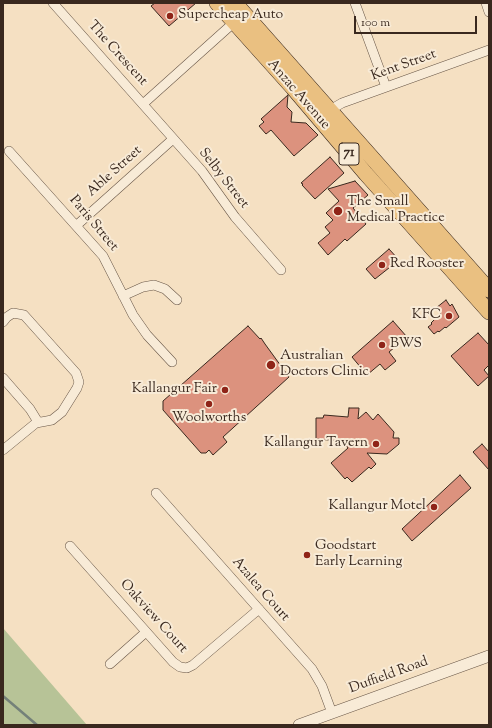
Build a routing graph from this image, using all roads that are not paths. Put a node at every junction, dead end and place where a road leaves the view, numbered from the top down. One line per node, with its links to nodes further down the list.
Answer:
1 (53, 3): 10 (street, The Crescent)
2 (217, 3): 7 (highway, Anzac Avenue / 71)
3 (355, 3): 9 (street)
4 (486, 3): 6 (street)
5 (239, 4): 7 (street); 11 (highway, Anzac Avenue / 71)
6 (489, 12)
7 (234, 22): 10 (street, The Crescent); 19 (highway, Anzac Avenue / 71)
8 (489, 50): 9 (street, Kent Street)
9 (386, 87): 11 (street, Kent Street)
10 (143, 104): 12 (street, Selby Street)
11 (330, 110): 16 (highway, Anzac Avenue / 71)
12 (173, 139): 14 (street, Able Street); 15 (street, Selby Street)
13 (9, 151): 14 (street, Paris Street)
14 (76, 225): 17 (street, Paris Street)
15 (281, 270)
16 (489, 290)
17 (123, 296): 18 (street); 21 (street, Paris Street)
18 (177, 300)
19 (489, 312)
20 (3, 322): 23 (street)
21 (172, 362)
22 (3, 378): 23 (street)
23 (38, 422): 24 (street)
24 (3, 450)
25 (156, 493): 27 (street, Azalea Court)
26 (70, 546): 28 (street, Oakview Court)
27 (259, 609): 28 (street, Oakview Court); 31 (street, Azalea Court)
28 (146, 632): 30 (street)
29 (489, 656): 31 (street, Duffield Road)
30 (110, 664)
31 (332, 713): 32 (street, Duffield Road)
32 (299, 725)

